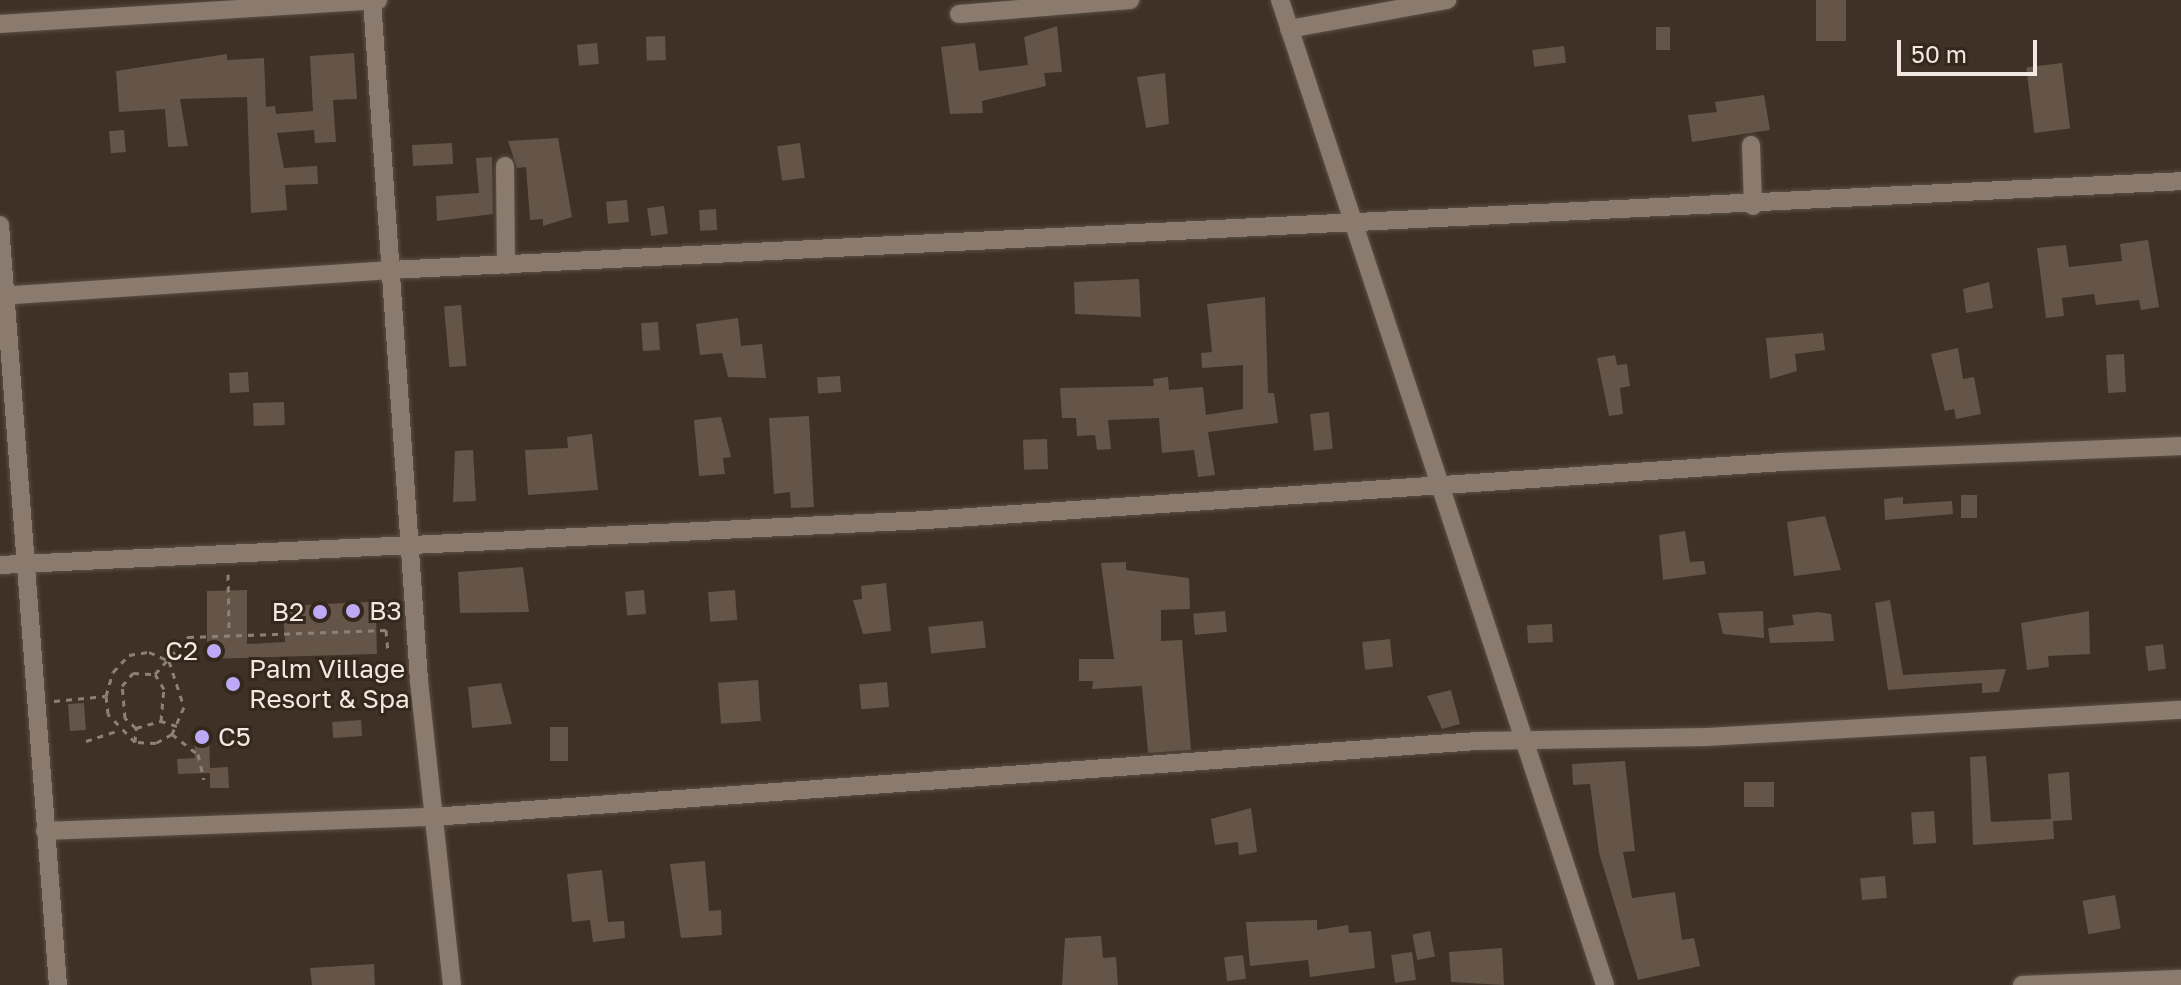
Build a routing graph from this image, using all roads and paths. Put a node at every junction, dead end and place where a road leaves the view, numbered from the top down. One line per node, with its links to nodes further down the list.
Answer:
1 (372, 0): 2 (street); 7 (street); 16 (street)
2 (378, 0)
3 (1130, 0): 6 (street)
4 (1280, 0): 8 (street)
5 (1447, 0): 8 (street)
6 (959, 14)
7 (0, 24)
8 (1289, 29): 14 (street)
9 (1751, 145): 12 (street)
10 (505, 166): 15 (street)
11 (2181, 181): 12 (street)
12 (1753, 206): 14 (street)
13 (0, 225): 17 (street)
14 (1350, 226): 15 (street); 19 (street)
15 (506, 265): 16 (street)
16 (390, 270): 17 (street); 20 (street)
17 (2, 296): 22 (street)
18 (2181, 446): 19 (street)
19 (1435, 483): 20 (street); 36 (street)
20 (412, 545): 21 (street); 40 (street)
21 (228, 558): 22 (street); 24 (path)
22 (24, 563): 23 (street); 29 (street)
23 (0, 565)
24 (229, 635): 25 (path); 26 (path)
25 (388, 652)
26 (169, 661): 27 (path); 28 (path); 32 (path)
27 (155, 674): 31 (path); 33 (path)
28 (106, 696): 29 (path); 34 (path)
29 (34, 702): 41 (street)
30 (2181, 710): 36 (street)
31 (161, 721): 32 (path); 33 (path)
32 (179, 726): 35 (path)
33 (136, 728): 38 (path)
34 (119, 730): 37 (path); 38 (path)
35 (172, 734): 38 (path); 39 (path)
36 (1528, 739): 40 (street); 45 (street)
37 (86, 741)
38 (135, 742)
39 (204, 779)
40 (432, 817): 41 (street); 44 (street)
41 (45, 831): 43 (street)
42 (2181, 979): 46 (street)
43 (58, 985)
44 (452, 985)
45 (1605, 985)
46 (2022, 985)

